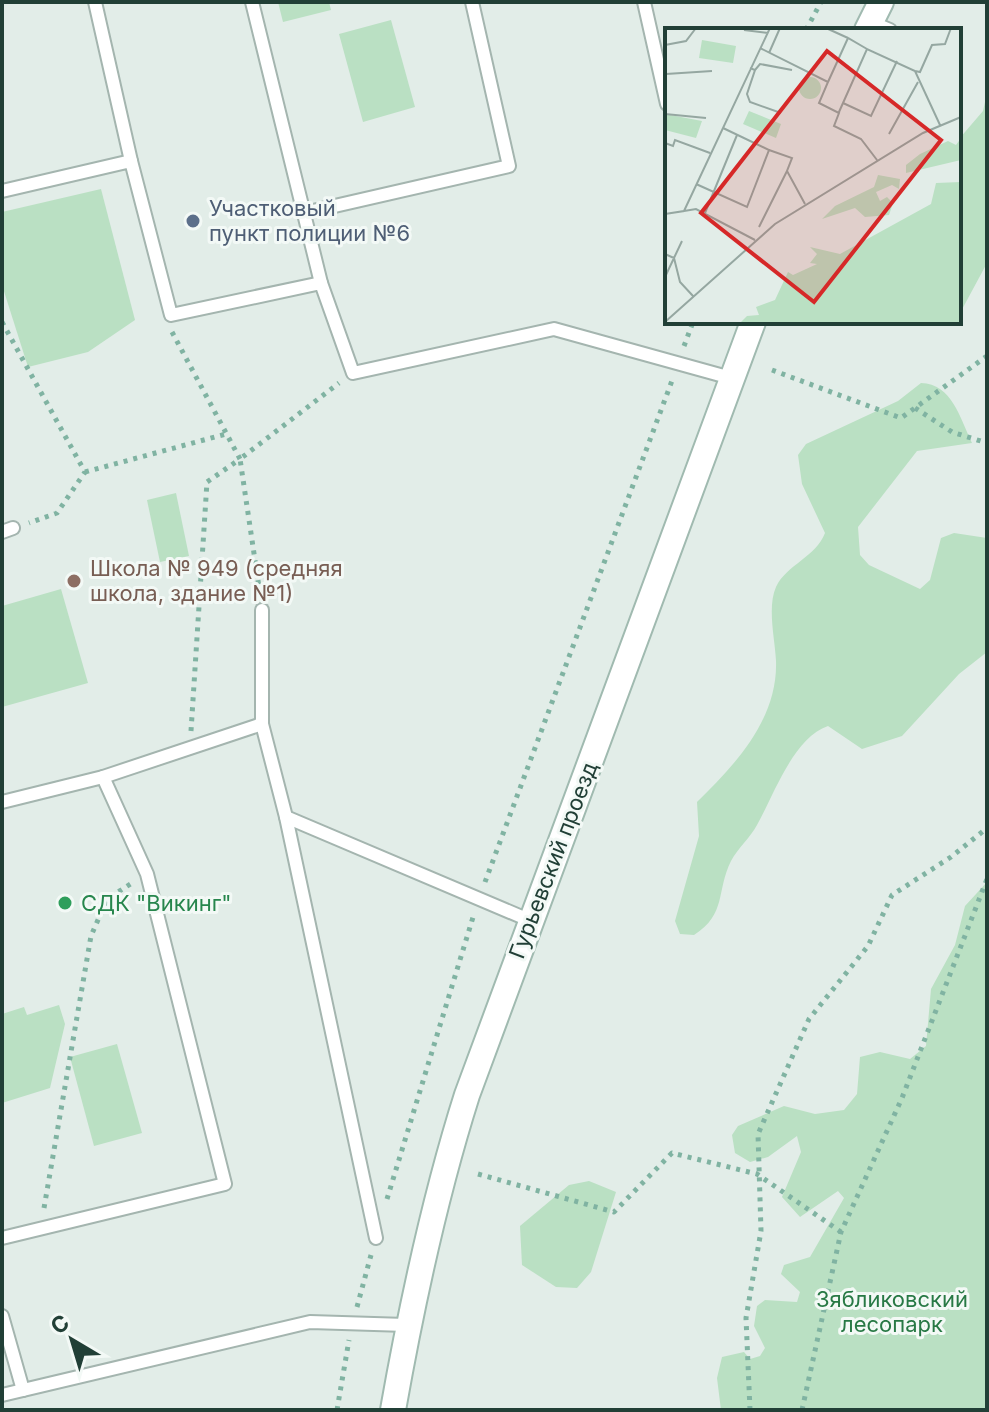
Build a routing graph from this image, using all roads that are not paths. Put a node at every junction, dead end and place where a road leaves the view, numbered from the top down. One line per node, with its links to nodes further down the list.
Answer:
1 (95, 2): 6 (lane)
2 (252, 2): 8 (lane)
3 (472, 2): 8 (lane)
4 (644, 2): 5 (lane)
5 (665, 95)
6 (131, 161): 7 (lane); 9 (lane)
7 (2, 191)
8 (304, 213): 9 (lane)
9 (321, 283): 11 (lane)
10 (752, 324): 11 (street, Гурьевский проезд)
11 (731, 378): 17 (street, Гурьевский проезд)
12 (262, 610): 13 (lane)
13 (262, 724): 14 (lane); 16 (lane)
14 (103, 777): 15 (lane); 18 (lane)
15 (2, 802)
16 (286, 817): 17 (lane); 19 (lane)
17 (529, 920): 21 (street, Гурьевский проезд)
18 (2, 1238)
19 (376, 1238)
20 (2, 1316): 22 (lane)
21 (406, 1325): 22 (lane); 24 (street, Гурьевский проезд)
22 (23, 1390): 23 (lane)
23 (2, 1395)
24 (393, 1410)

